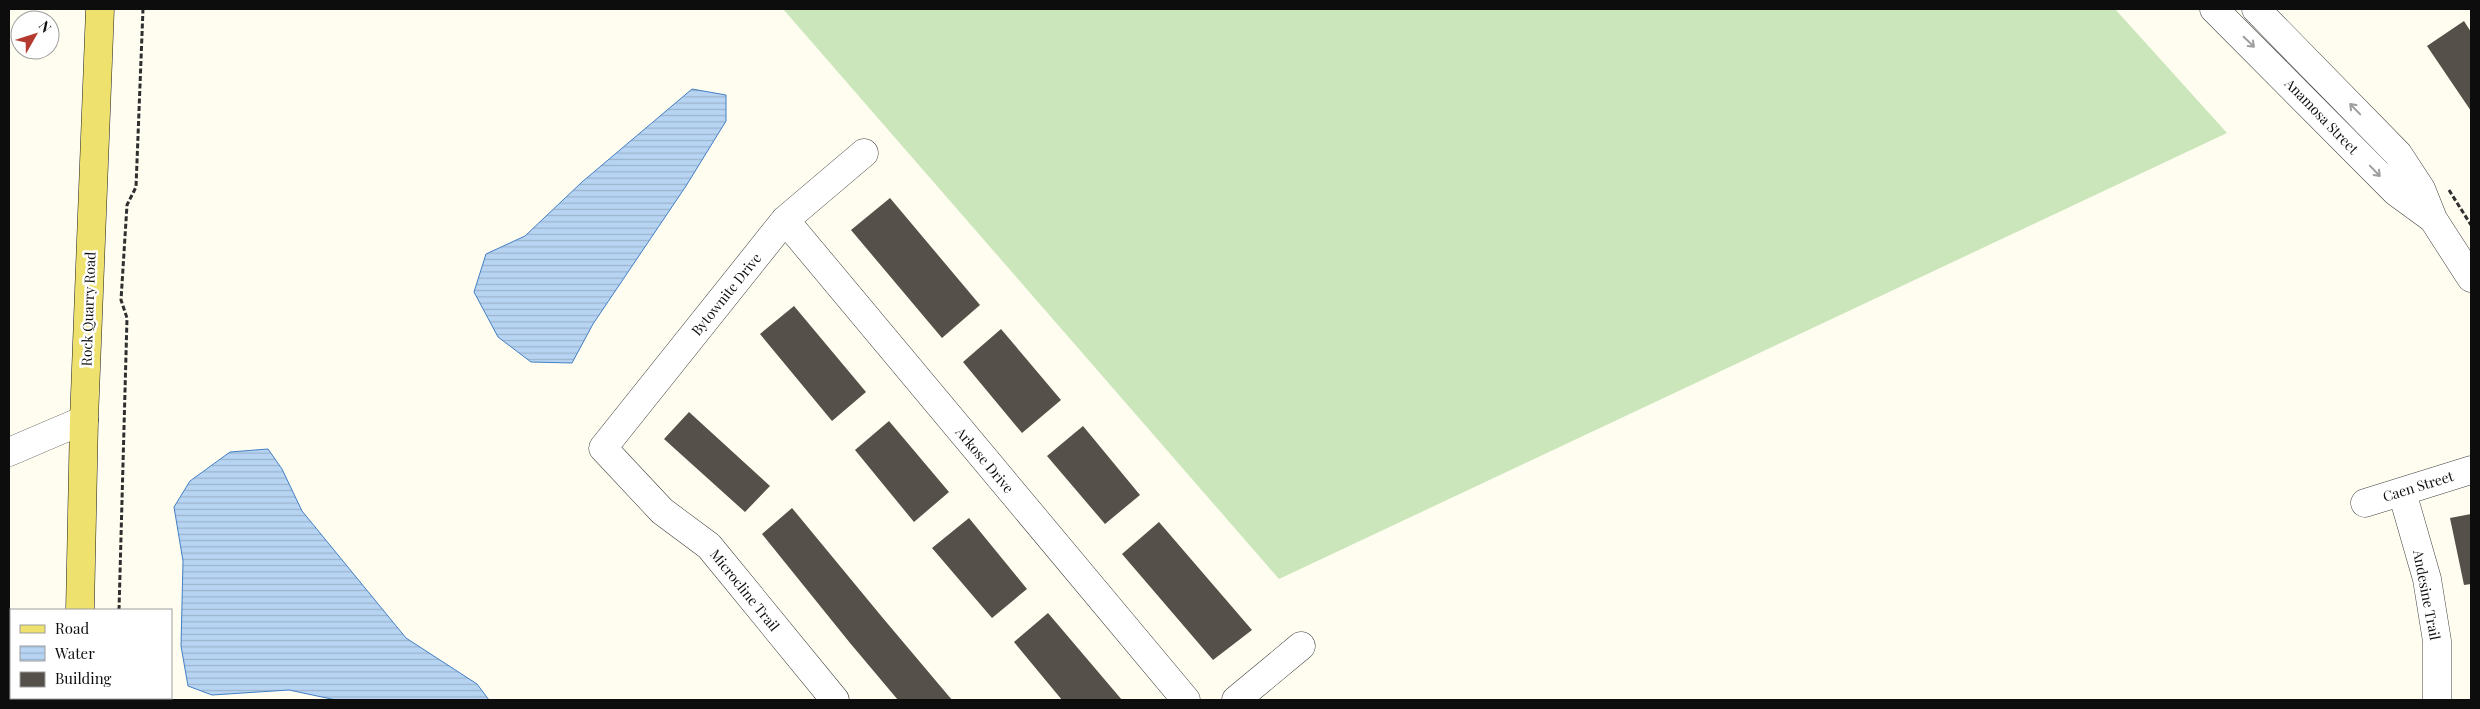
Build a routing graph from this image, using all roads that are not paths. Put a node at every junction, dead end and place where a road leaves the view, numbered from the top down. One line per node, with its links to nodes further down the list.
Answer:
1 (100, 9): 8 (main road, Rock Quarry Road)
2 (2214, 9): 5 (street, Anamosa Street, one-way to 5)
3 (2256, 9): 5 (street, Anamosa Street, one-way to 3)
4 (864, 153): 6 (street, Bytownite Drive)
5 (2433, 219): 7 (street, Anamosa Street)
6 (785, 220): 9 (street, Bytownite Drive); 17 (street, Arkose Drive)
7 (2471, 278)
8 (84, 420): 10 (street); 14 (main road, Rock Quarry Road)
9 (603, 448): 16 (street, Microcline Trail)
10 (9, 452)
11 (2471, 470): 12 (street, Caen Street)
12 (2402, 492): 13 (street, Caen Street); 19 (street, Andesine Trail)
13 (2365, 503)
14 (80, 609)
15 (1301, 646): 18 (street)
16 (835, 700)
17 (1186, 700)
18 (1236, 700)
19 (2436, 700)

